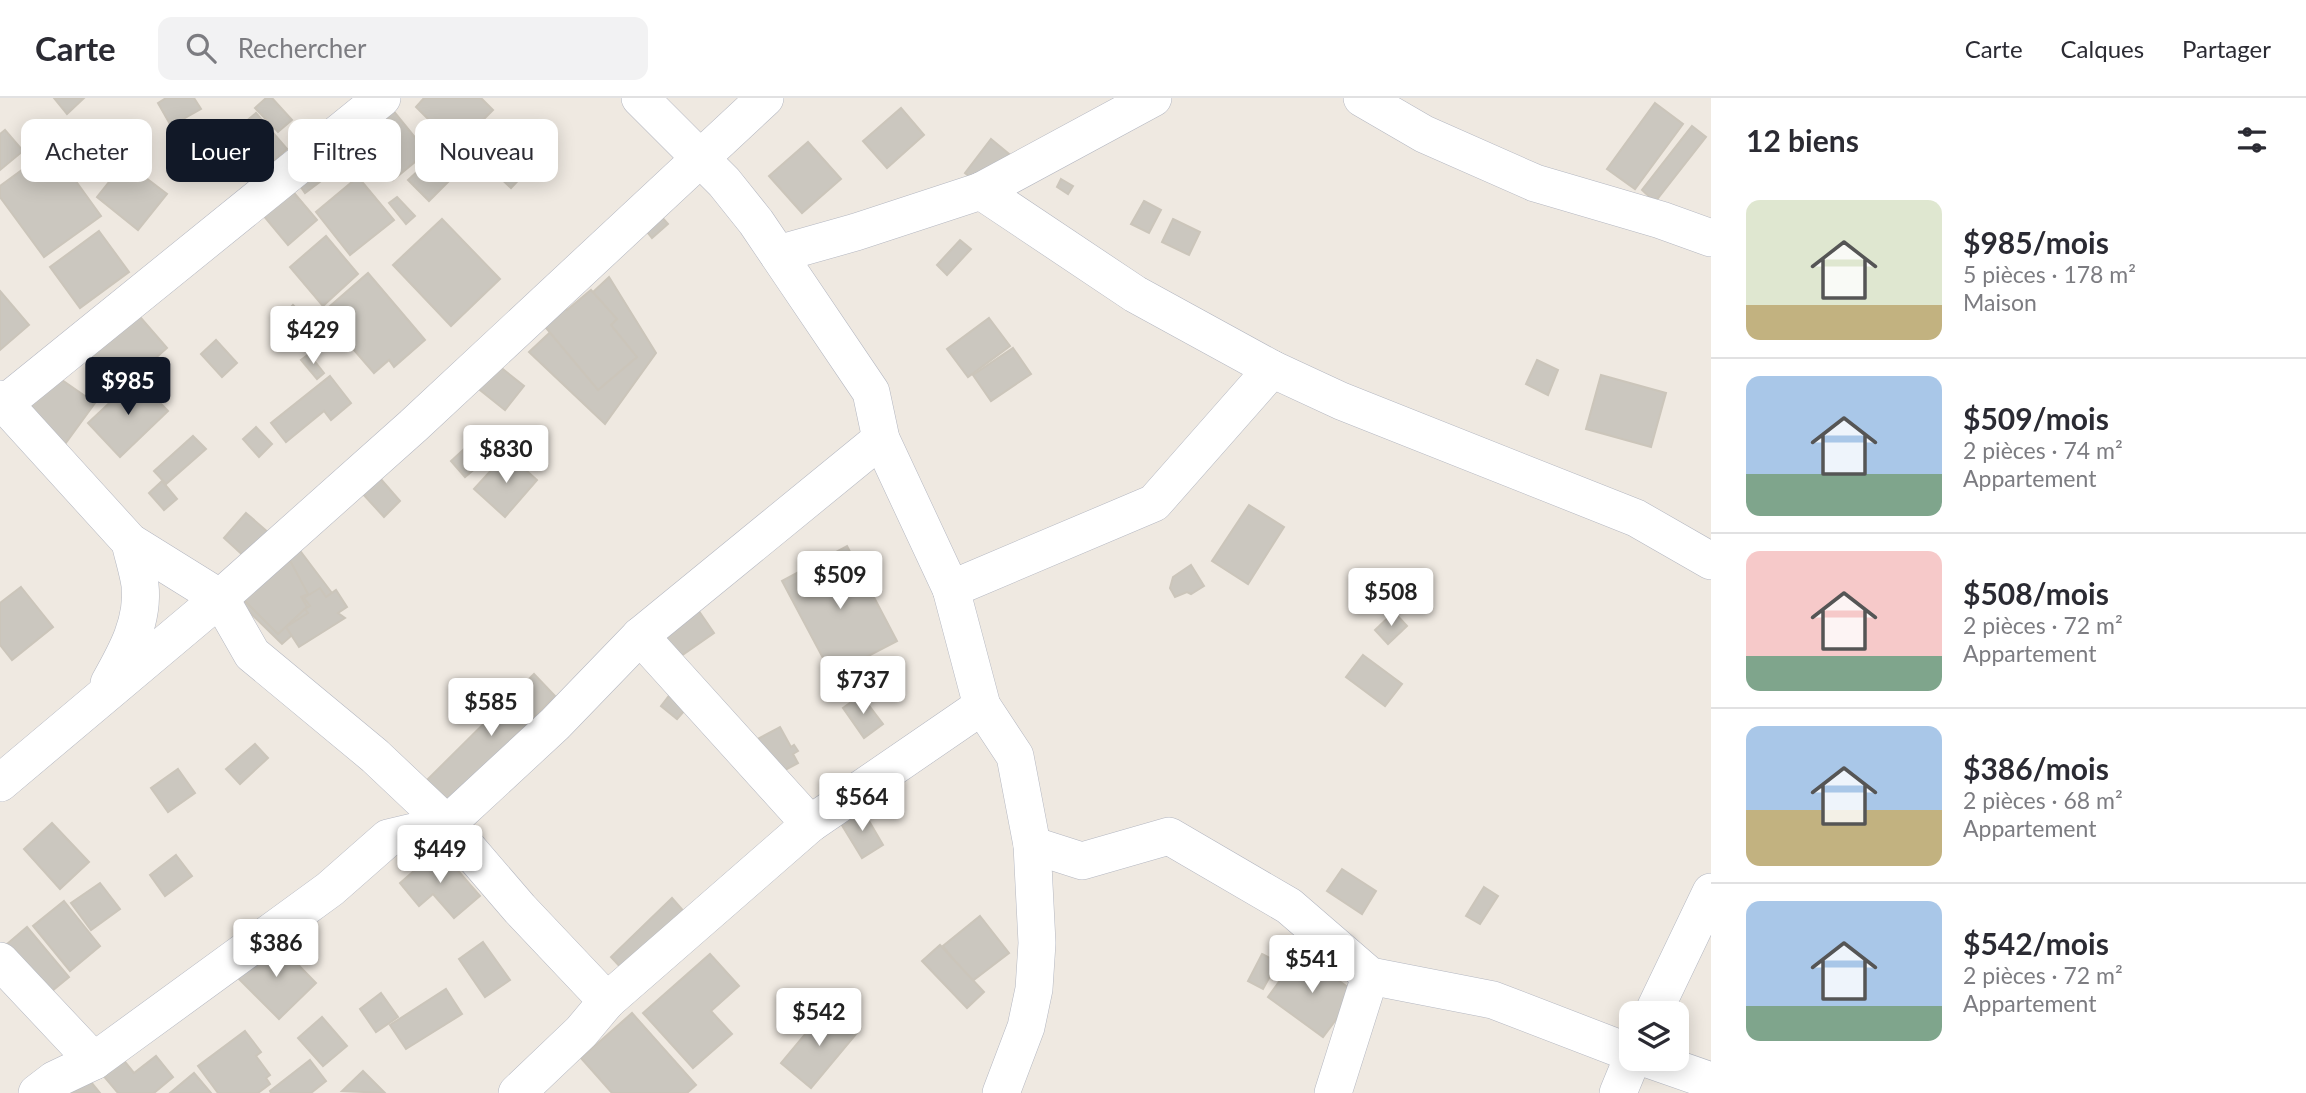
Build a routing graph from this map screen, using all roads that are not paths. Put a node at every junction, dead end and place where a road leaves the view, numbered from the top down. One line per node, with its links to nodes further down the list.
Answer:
1 (382, 98): 11 (street)
2 (640, 98): 6 (street)
3 (765, 98): 6 (street)
4 (1153, 98): 7 (street)
5 (1362, 98): 8 (street)
6 (700, 159): 9 (street); 16 (street)
7 (981, 191): 9 (street); 10 (street)
8 (1711, 238)
9 (778, 254): 12 (street)
10 (1272, 369): 14 (street); 15 (street)
11 (2, 401): 13 (street)
12 (881, 439): 15 (street); 17 (street)
13 (130, 542): 16 (street); 18 (street)
14 (1711, 561)
15 (951, 589): 19 (street)
16 (220, 598): 18 (street); 21 (street)
17 (640, 636): 21 (street); 22 (street)
18 (99, 700): 20 (street)
19 (982, 706): 22 (street); 23 (street)
20 (0, 783)
21 (447, 824): 27 (street); 30 (street)
22 (810, 824): 27 (street)
23 (1031, 845): 26 (street); 36 (street)
24 (1711, 892): 28 (street)
25 (0, 961): 30 (street)
26 (1370, 976): 29 (street); 37 (street)
27 (607, 1001): 35 (street)
28 (1659, 1001)
29 (1619, 1049)
30 (94, 1061): 34 (street)
31 (1627, 1071): 38 (street)
32 (1682, 1071): 33 (street)
33 (1711, 1081)
34 (50, 1089)
35 (517, 1093)
36 (1001, 1093)
37 (1333, 1093)
38 (1618, 1093)

